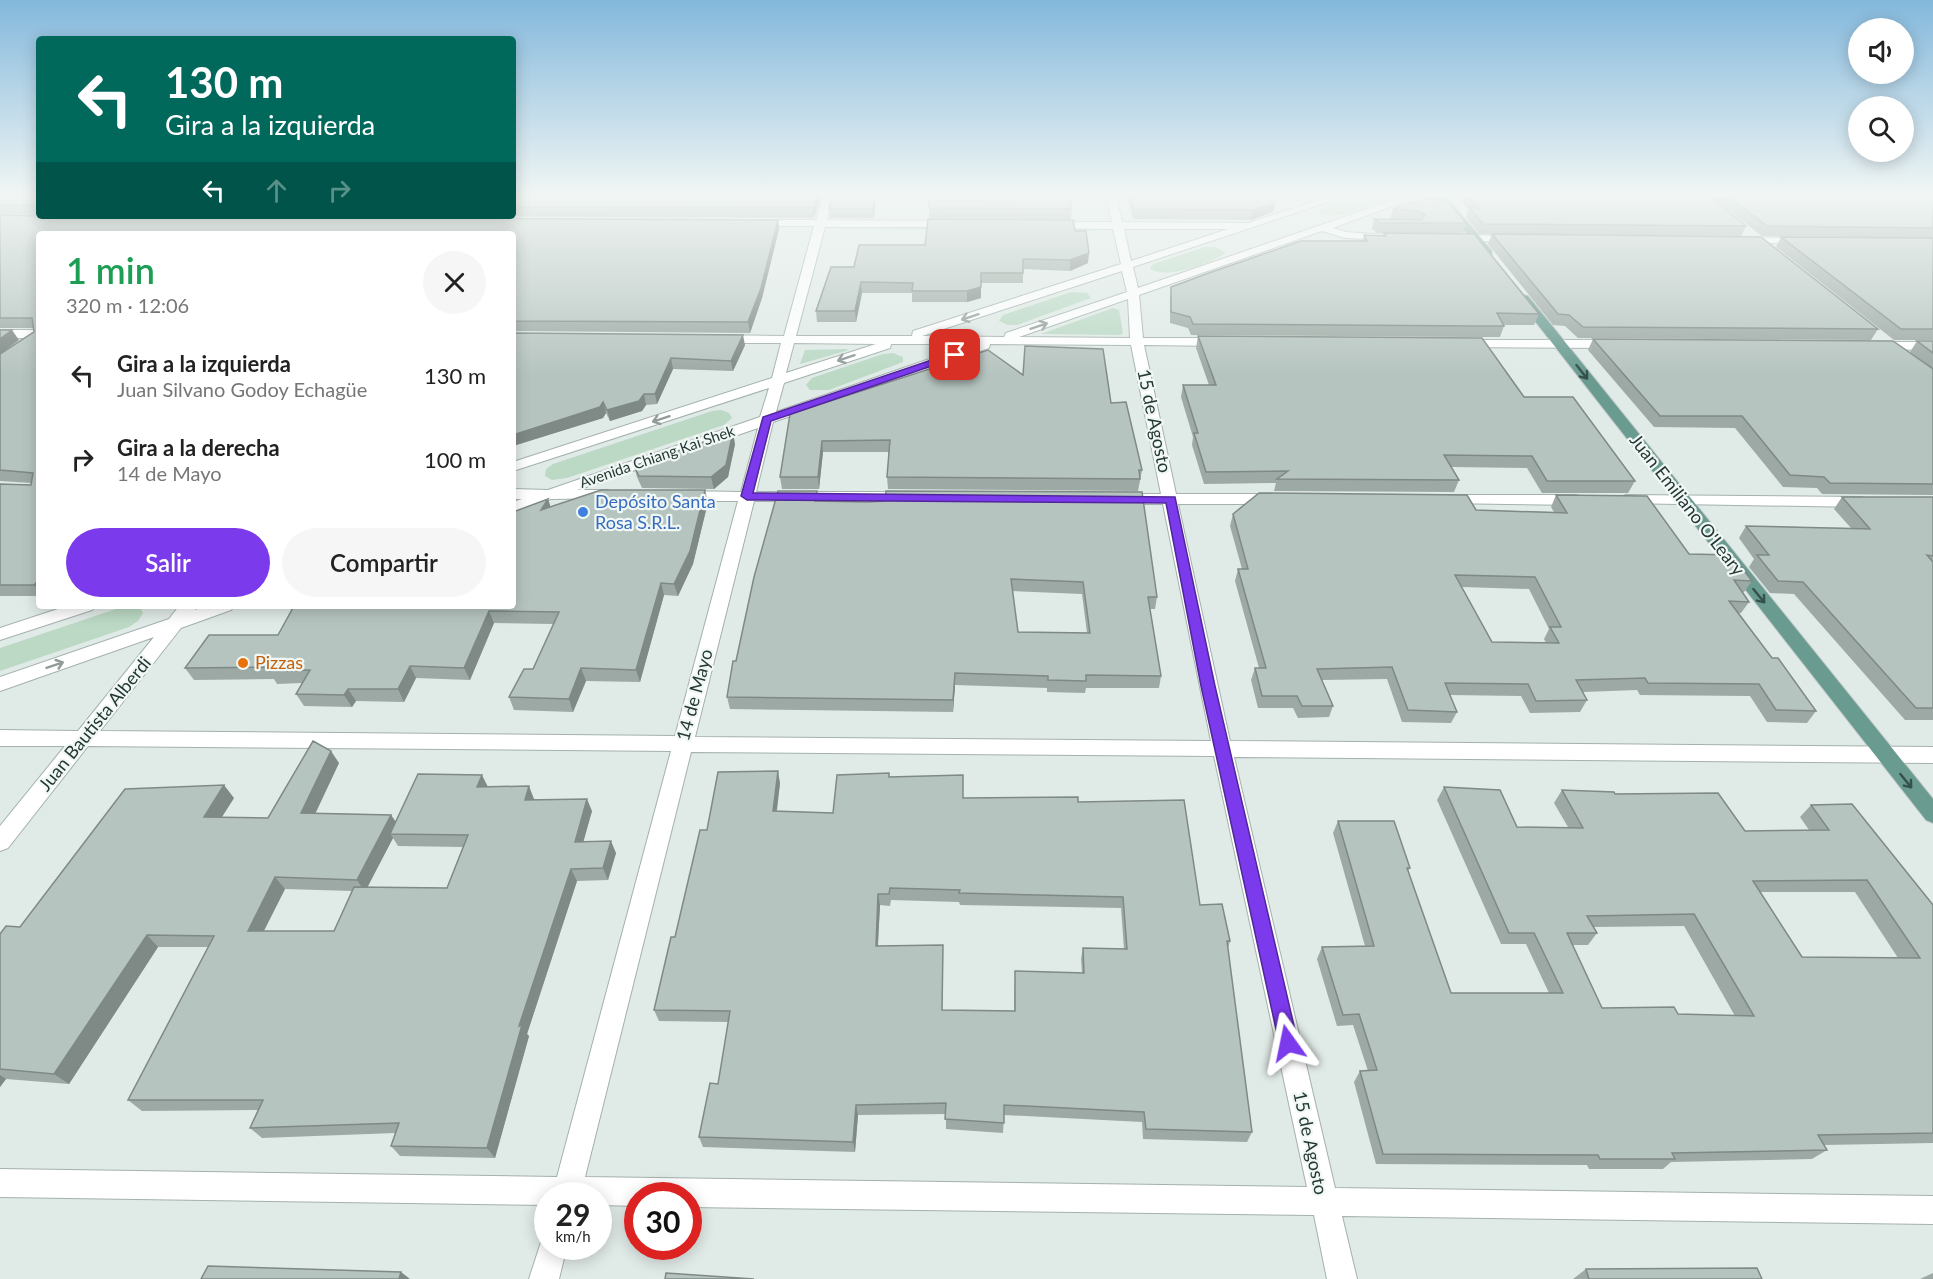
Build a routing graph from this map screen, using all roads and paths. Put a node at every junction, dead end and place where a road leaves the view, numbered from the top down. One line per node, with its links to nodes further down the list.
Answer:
1 (812, 256): 15 (street, 14 de Mayo)
2 (1123, 256): 7 (street, 15 de Agosto)
3 (1157, 256): 7 (street, Avenida Chiang Kai Shek)
4 (1241, 256): 9 (street, Avenida Chiang Kai Shek)
5 (1490, 256): 6 (main road)
6 (1497, 265)
7 (1125, 266): 9 (street, 15 de Agosto); 16 (street, Avenida Chiang Kai Shek, one-way to 16)
8 (1518, 291): 21 (main road, Juan Emiliano O'Leary)
9 (1133, 293): 17 (street, Avenida Chiang Kai Shek, one-way to 9); 18 (street, 15 de Agosto)
10 (1869, 331): 24 (street)
11 (0, 334): 12 (street)
12 (36, 334)
13 (36, 336): 26 (street)
14 (705, 339): 15 (street)
15 (789, 339): 16 (street); 28 (street, 14 de Mayo)
16 (902, 339): 17 (street); 28 (street, Avenida Chiang Kai Shek, one-way to 28)
17 (997, 340): 18 (street); 29 (street, Avenida Chiang Kai Shek)
18 (1137, 342): 19 (street); 38 (street, 15 de Agosto)
19 (1231, 342)
20 (1454, 344): 21 (street)
21 (1560, 344): 22 (street); 43 (main road, Juan Emiliano O'Leary, one-way to 43)
22 (1630, 344)
23 (1864, 346): 24 (street)
24 (1888, 346): 25 (street); 27 (street)
25 (1933, 346)
26 (19, 349)
27 (1906, 360)
28 (778, 380): 29 (street, 14 de Mayo); 30 (street, Avenida Chiang Kai Shek, one-way to 30)
29 (766, 419): 32 (street, Avenida Chiang Kai Shek); 35 (street, 14 de Mayo)
30 (516, 466)
31 (516, 494): 32 (street)
32 (547, 495): 33 (street); 45 (street, Avenida Chiang Kai Shek)
33 (629, 495)
34 (664, 496): 35 (street)
35 (747, 496): 36 (street); 54 (street, 14 de Mayo)
36 (924, 497)
37 (1100, 499): 38 (street)
38 (1171, 499): 39 (street); 55 (street, 15 de Agosto)
39 (1290, 500)
40 (1433, 500): 41 (street)
41 (1588, 500)
42 (1611, 500): 43 (street)
43 (1683, 501): 44 (street); 56 (main road, Juan Emiliano O'Leary, one-way to 56)
44 (1874, 502)
45 (516, 506)
46 (77, 609): 50 (street)
47 (187, 609): 49 (street, Juan Bautista Alberdi)
48 (216, 609): 49 (street)
49 (176, 623): 51 (street, one-way to 49); 53 (street, Juan Bautista Alberdi)
50 (0, 634)
51 (0, 684)
52 (0, 738): 53 (street)
53 (83, 739): 54 (street); 59 (street, Juan Bautista Alberdi)
54 (682, 744): 55 (street); 60 (street, 14 de Mayo)
55 (1223, 749): 56 (street); 64 (street, 15 de Agosto)
56 (1886, 755): 57 (street); 58 (main road, Juan Emiliano O'Leary, one-way to 58)
57 (1933, 755)
58 (1933, 814)
59 (0, 842)
60 (569, 1182)
61 (0, 1183): 62 (street)
62 (534, 1192)
63 (612, 1194): 64 (street)
64 (1323, 1202): 65 (street); 68 (street, 15 de Agosto)
65 (1933, 1210)
66 (549, 1260): 67 (street)
67 (544, 1279)
68 (1342, 1279)

